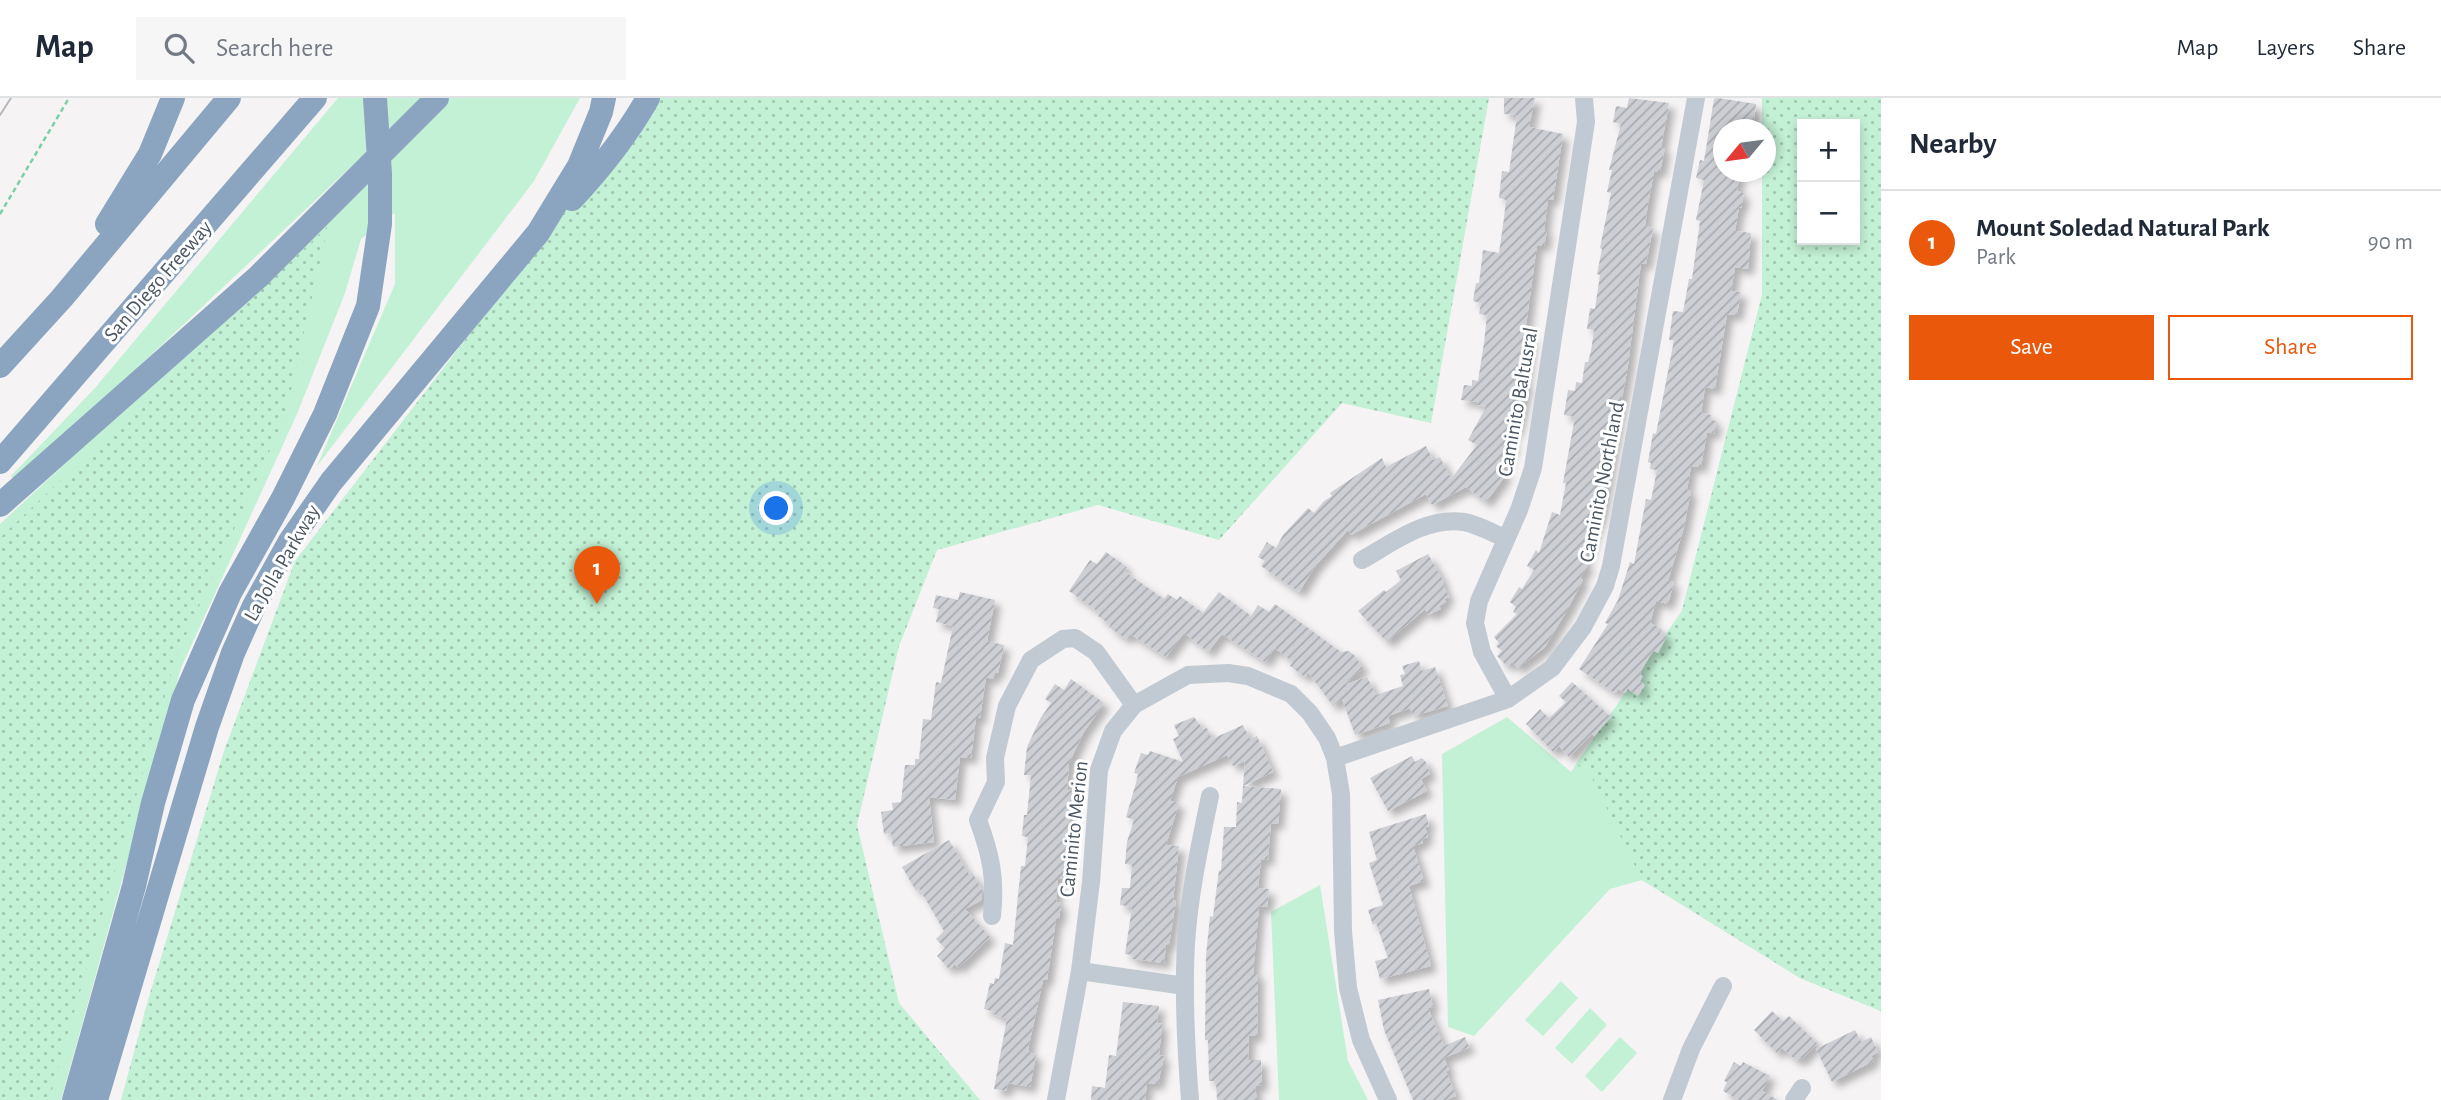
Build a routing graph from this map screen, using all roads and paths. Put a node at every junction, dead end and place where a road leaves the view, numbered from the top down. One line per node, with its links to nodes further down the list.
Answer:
1 (69, 98): 11 (path)
2 (173, 98): 13 (highway)
3 (229, 98): 13 (highway)
4 (315, 98): 15 (highway, San Diego Freeway)
5 (375, 98): 27 (highway, La Jolla Parkway)
6 (437, 98): 16 (highway)
7 (604, 98): 12 (highway, La Jolla Parkway)
8 (648, 98): 12 (highway)
9 (1584, 98): 17 (street, Caminito Baltusral)
10 (1696, 98): 19 (street, Caminito Northland)
11 (0, 214)
12 (503, 274): 28 (highway, La Jolla Parkway)
13 (62, 298): 14 (highway)
14 (0, 366)
15 (0, 462)
16 (0, 505)
17 (1505, 538): 18 (street); 19 (street, Caminito Baltusral)
18 (1362, 560)
19 (1508, 699): 21 (street, Caminito Northland)
20 (1134, 705): 21 (street, Caminito Merion); 23 (street); 24 (street, Caminito Merion)
21 (1335, 758): 31 (street, Caminito Merion)
22 (1210, 796): 25 (street)
23 (992, 916)
24 (1080, 971): 25 (street); 29 (street, Caminito Merion)
25 (1185, 986): 30 (street)
26 (1723, 986): 32 (street)
27 (75, 1100)
28 (96, 1100)
29 (1056, 1100)
30 (1190, 1100)
31 (1388, 1100)
32 (1672, 1100)

